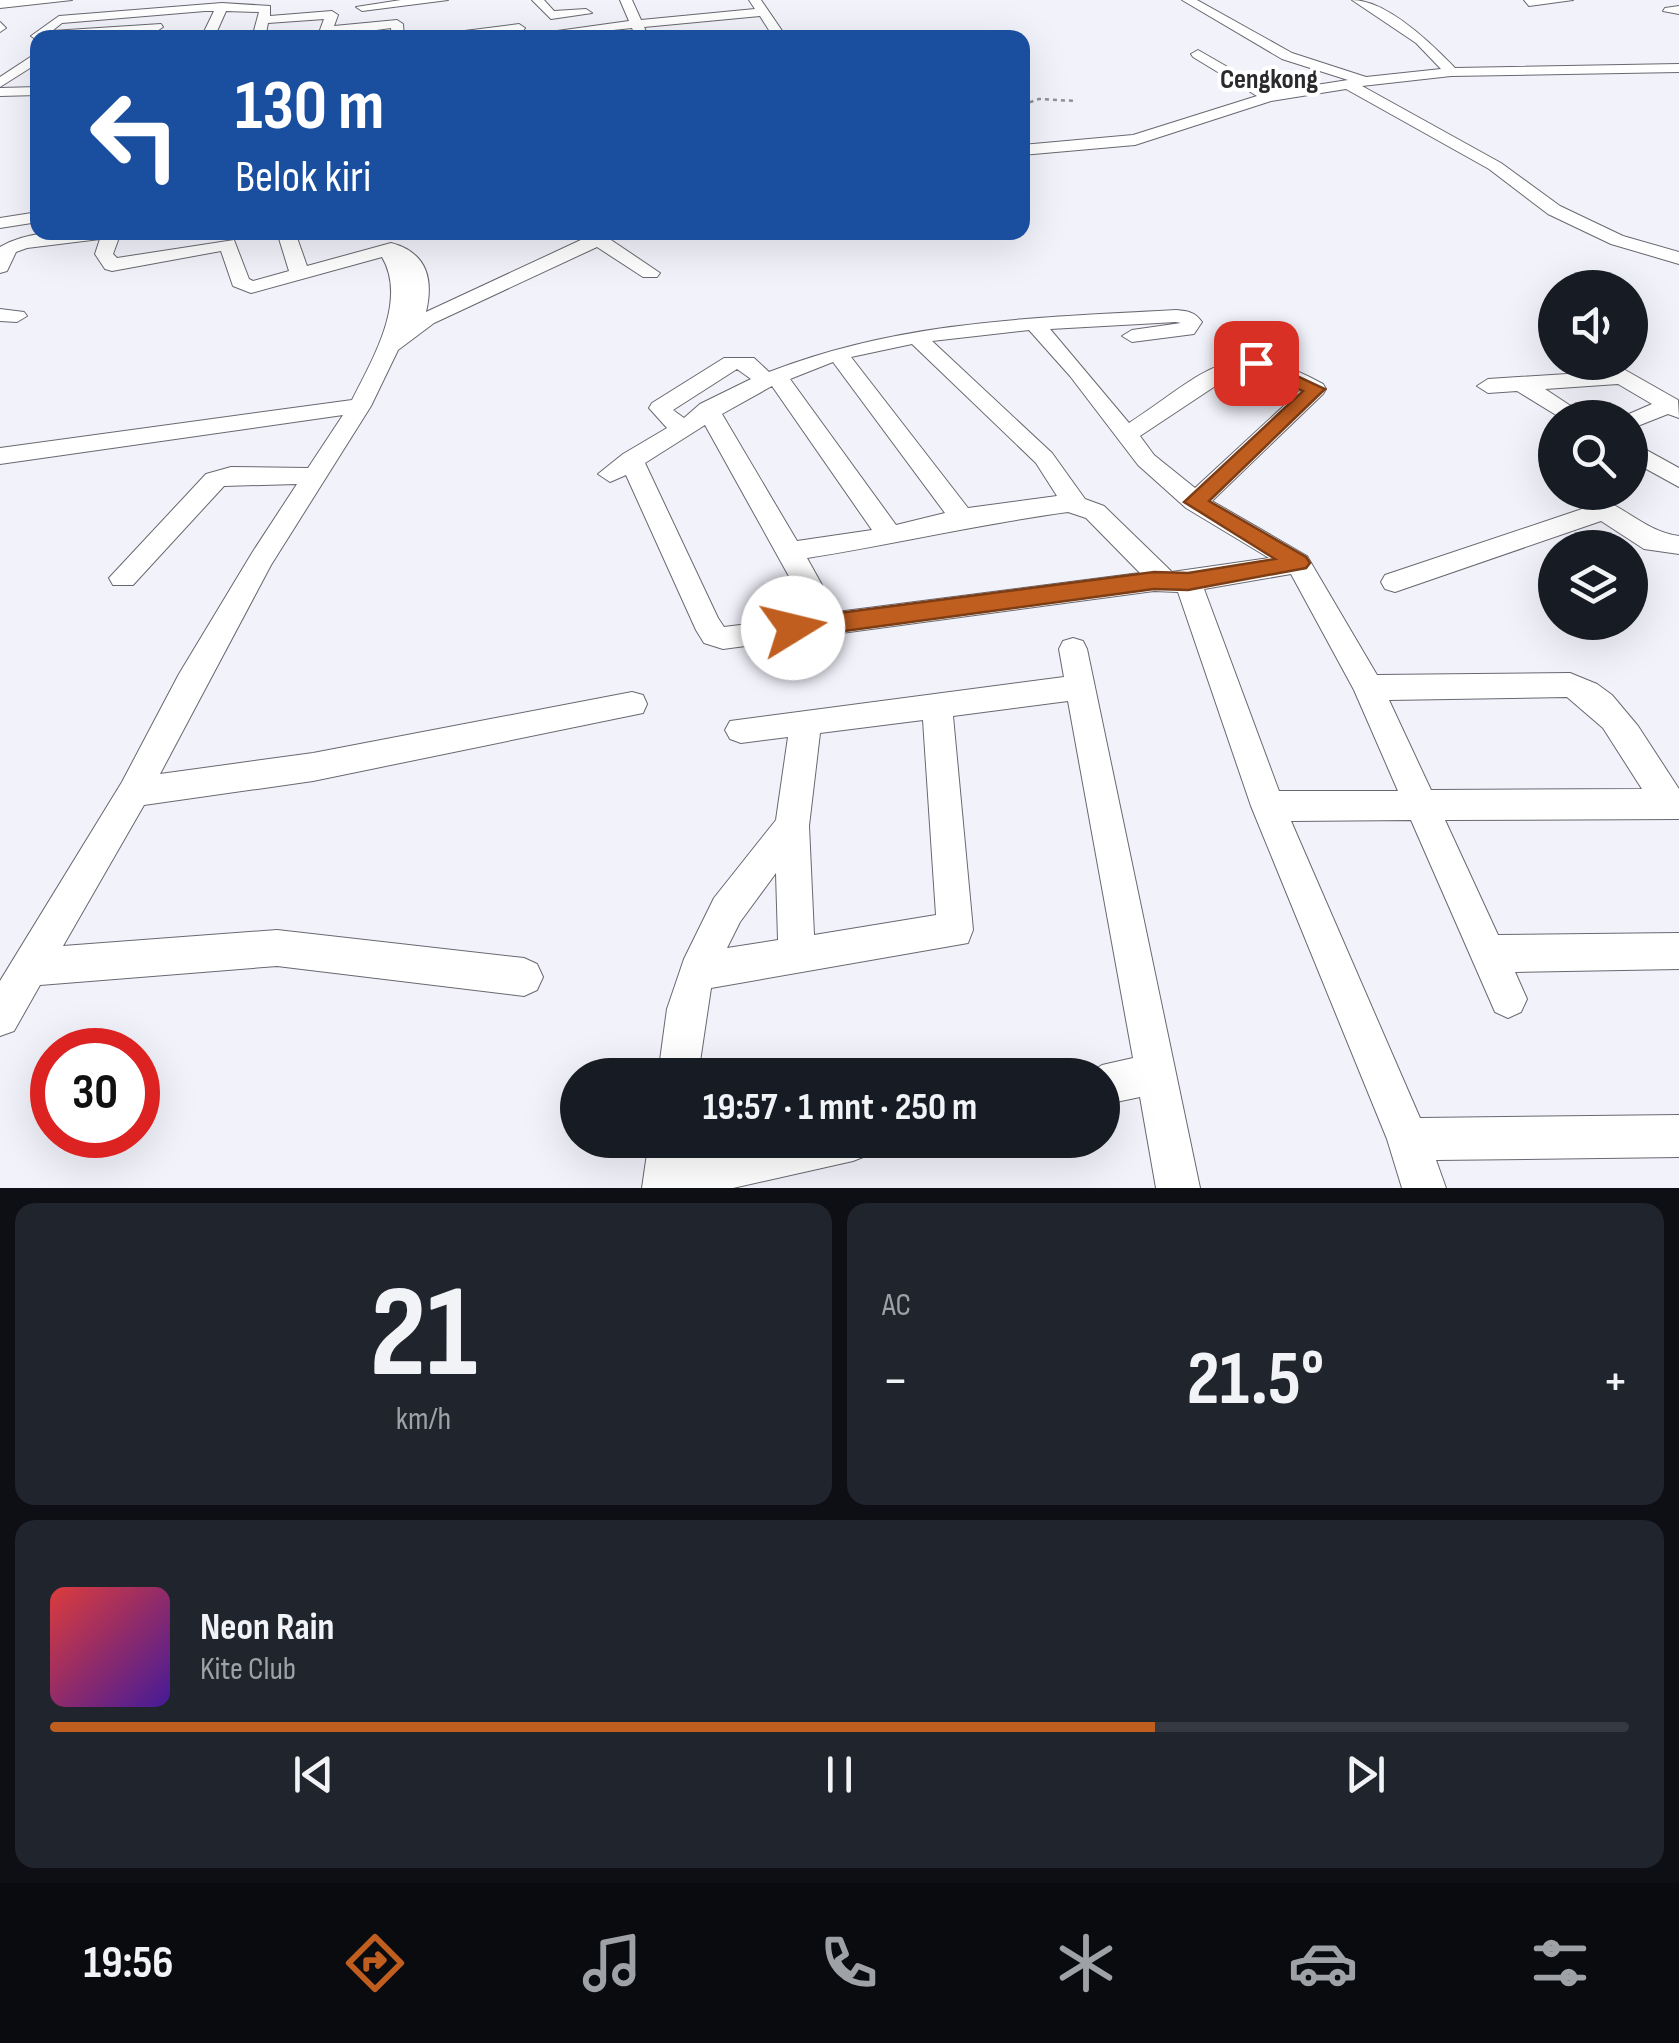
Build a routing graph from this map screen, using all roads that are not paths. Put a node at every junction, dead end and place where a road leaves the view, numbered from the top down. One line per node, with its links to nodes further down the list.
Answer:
1 (66, 0): 8 (street)
2 (442, 0): 14 (street)
3 (540, 0): 18 (street)
4 (754, 0): 17 (street)
5 (1188, 0): 35 (street)
6 (1358, 0): 40 (street)
7 (1567, 0): 9 (street)
8 (31, 1): 10 (street)
9 (1529, 2)
10 (0, 4)
11 (628, 4): 13 (street); 15 (street); 31 (street)
12 (222, 7): 19 (street); 21 (street); 24 (street)
13 (648, 7)
14 (362, 8)
15 (613, 10)
16 (596, 12): 18 (street)
17 (763, 12): 32 (street); 33 (street)
18 (551, 15): 30 (street)
19 (264, 20): 25 (street); 26 (street)
20 (519, 28): 29 (street)
21 (44, 30)
22 (112, 30): 23 (street)
23 (155, 30)
24 (211, 30)
25 (261, 30)
26 (326, 30)
27 (349, 30): 28 (street)
28 (397, 30)
29 (498, 30)
30 (555, 30)
31 (640, 30)
32 (646, 30)
33 (776, 30)
34 (1198, 54): 46 (street)
35 (1287, 56): 41 (street); 43 (street)
36 (30, 57): 37 (street)
37 (0, 60)
38 (30, 61): 42 (street)
39 (1679, 68): 40 (street)
40 (1451, 72): 41 (street)
41 (1357, 82): 43 (street); 57 (street)
42 (0, 84)
43 (1299, 90): 46 (street)
44 (30, 91): 45 (street)
45 (0, 92)
46 (1269, 96): 47 (street)
47 (1030, 149)
48 (30, 218): 49 (street)
49 (0, 223)
50 (53, 240): 58 (street)
51 (108, 240): 52 (street)
52 (218, 240)
53 (227, 240): 60 (street)
54 (289, 240): 60 (street)
55 (598, 240): 63 (street)
56 (611, 240): 59 (street)
57 (1679, 258)
58 (0, 267)
59 (650, 272)
60 (300, 274): 63 (street)
61 (1113, 319): 62 (street); 64 (street); 64 (street)
62 (1034, 324): 65 (street); 77 (street)
63 (401, 335): 72 (street)
64 (1132, 336): 67 (street)
65 (916, 337): 66 (street); 83 (street)
66 (836, 353): 68 (street); 84 (street)
67 (1158, 358)
68 (772, 379): 74 (street); 76 (street); 85 (street)
69 (1521, 384): 70 (street); 71 (street); 73 (street)
70 (1488, 386)
71 (1548, 400)
72 (360, 406): 78 (street); 80 (street)
73 (1674, 408): 75 (street)
74 (708, 409): 76 (street); 87 (street)
75 (1648, 416)
76 (682, 426): 92 (street)
77 (1125, 436): 82 (street); 82 (street)
78 (0, 456)
79 (1648, 460): 81 (street)
80 (315, 476): 89 (street); 100 (street)
81 (1679, 479)
82 (1195, 502): 88 (street)
83 (1075, 504): 84 (street); 90 (street)
84 (962, 518): 85 (street)
85 (890, 536): 87 (street)
86 (1679, 545): 91 (street)
87 (793, 550): 92 (street)
88 (1298, 563): 90 (street); 95 (street)
89 (124, 578)
90 (1175, 581): 92 (street); 102 (street)
91 (1396, 582)
92 (828, 622)
93 (1073, 649): 94 (street)
94 (1080, 687): 97 (street); 114 (street)
95 (1368, 687): 101 (street); 103 (street)
96 (632, 704): 100 (street)
97 (937, 705): 98 (street); 107 (street)
98 (806, 722): 99 (street); 104 (street)
99 (741, 730)
100 (134, 792): 108 (street)
101 (1673, 804): 103 (street)
102 (1268, 806): 103 (street); 117 (street)
103 (1419, 808): 106 (street)
104 (792, 826): 107 (street); 109 (street)
105 (1679, 951): 106 (street)
106 (1488, 954): 111 (street)
107 (797, 956): 109 (street)
108 (31, 966): 110 (street); 112 (street)
109 (697, 972): 113 (street)
110 (524, 977)
111 (1508, 999)
112 (0, 1017)
113 (680, 1058)
114 (1155, 1073): 115 (street); 121 (street)
115 (1120, 1080)
116 (1679, 1136): 117 (street)
117 (1408, 1139): 122 (street)
118 (668, 1158): 120 (street)
119 (777, 1158): 120 (street)
120 (664, 1185)
121 (1178, 1188)
122 (1424, 1188)

